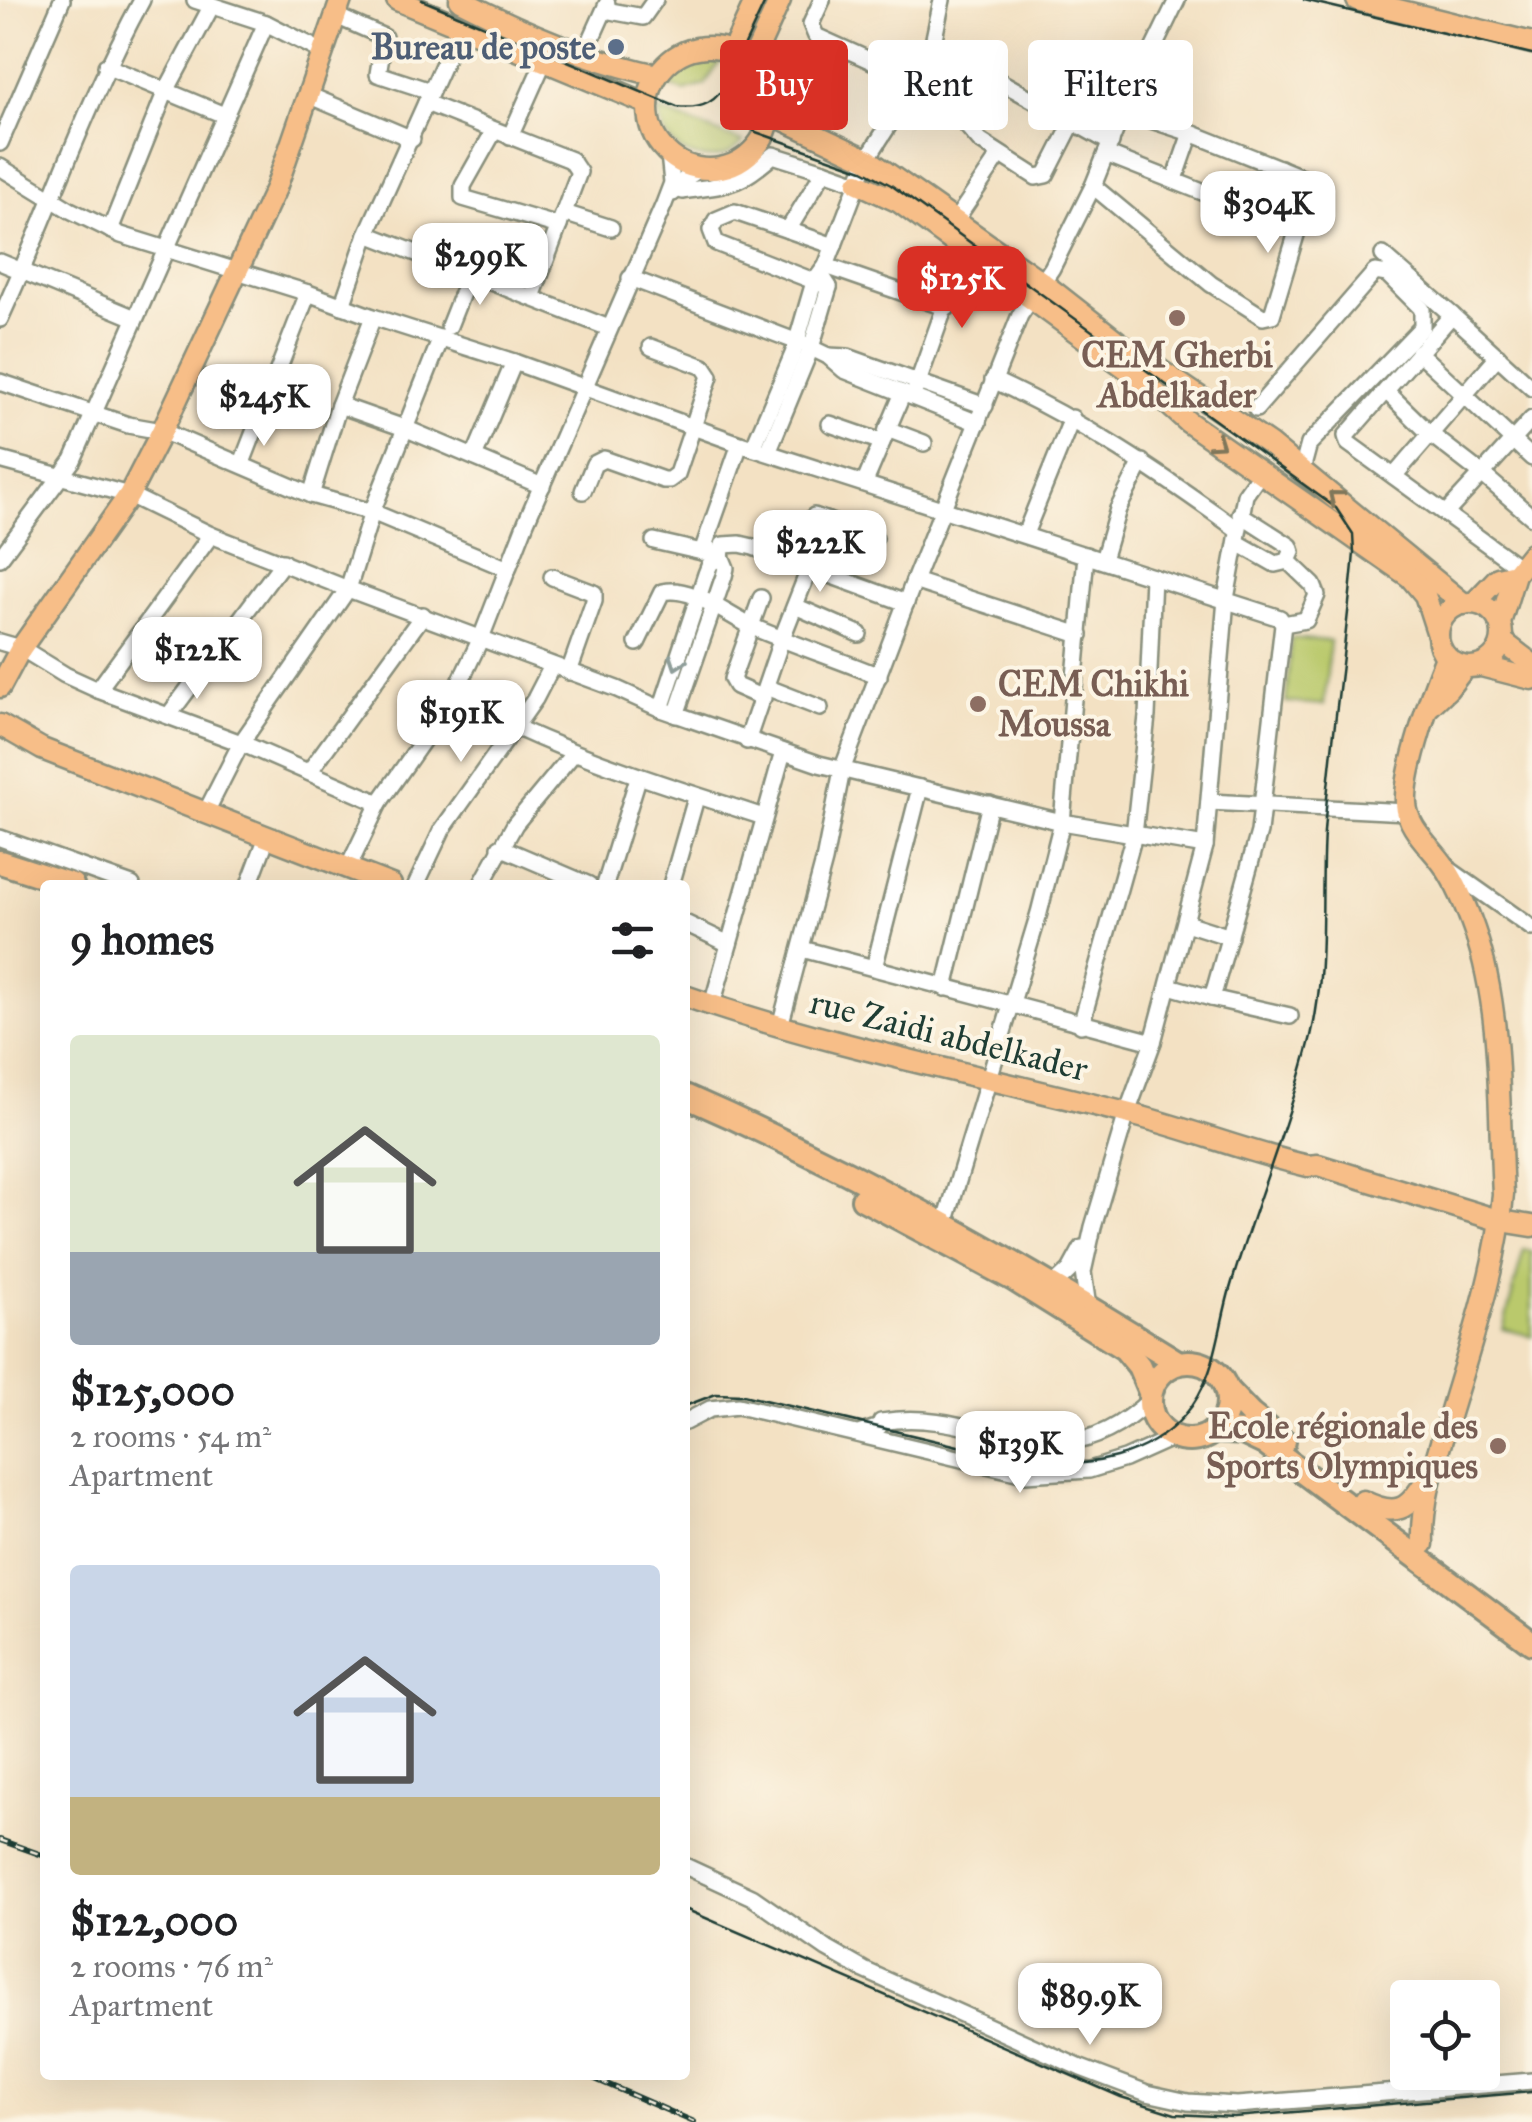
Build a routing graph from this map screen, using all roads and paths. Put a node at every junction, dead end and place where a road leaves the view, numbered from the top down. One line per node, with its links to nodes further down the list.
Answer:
1 (142, 0): 27 (street)
2 (397, 0): 16 (main road)
3 (460, 0): 24 (main road)
4 (655, 0): 13 (street)
5 (756, 0): 17 (main road)
6 (780, 0): 18 (main road)
7 (822, 0): 25 (street)
8 (942, 0): 19 (street)
9 (1177, 0): 20 (street)
10 (1357, 0): 21 (main road)
11 (57, 2): 45 (street)
12 (203, 4): 15 (street); 29 (street)
13 (606, 5): 24 (street)
14 (338, 8): 23 (main road); 31 (street)
15 (266, 23): 23 (street); 33 (street)
16 (460, 27): 26 (main road); 31 (street)
17 (738, 40)
18 (762, 40)
19 (935, 40)
20 (1157, 40)
21 (1532, 42)
22 (720, 51): 28 (main road)
23 (323, 52): 30 (main road)
24 (586, 53): 28 (main road)
25 (868, 57)
26 (544, 61): 32 (main road); 43 (street)
27 (106, 66): 29 (street); 58 (street)
28 (657, 75): 32 (main road)
29 (165, 92): 33 (street); 63 (street)
30 (308, 95): 44 (street); 71 (main road)
31 (428, 97): 43 (street); 44 (street)
32 (648, 104): 47 (main road)
33 (224, 115): 67 (street)
34 (764, 130): 51 (main road)
35 (805, 130): 49 (main road)
36 (887, 130): 49 (street)
37 (972, 130): 48 (street)
38 (1069, 130): 48 (street)
39 (1084, 130): 46 (street)
40 (1115, 130): 46 (street)
41 (1185, 130): 42 (street)
42 (1191, 132): 52 (street); 54 (street)
43 (502, 134): 60 (street); 60 (street)
44 (412, 139): 65 (street)
45 (0, 144)
46 (1108, 148): 54 (street); 56 (street)
47 (669, 154): 51 (main road); 59 (street)
48 (999, 156): 61 (street)
49 (868, 159): 55 (street); 61 (main road)
50 (0, 167): 58 (street)
51 (701, 168): 57 (street)
52 (1280, 168): 54 (street); 56 (street)
53 (824, 171): 55 (street); 57 (street); 64 (street)
54 (1175, 179)
55 (858, 183): 66 (street); 68 (main road)
56 (1092, 186): 76 (street)
57 (676, 189): 59 (street)
58 (53, 200): 63 (street); 72 (street)
59 (664, 204): 74 (street)
60 (562, 219): 62 (street); 78 (street)
61 (954, 221): 76 (main road)
62 (611, 228)
63 (110, 230): 67 (street)
64 (788, 230): 66 (street); 75 (street)
65 (367, 234): 73 (street); 79 (street)
66 (834, 246): 75 (street)
67 (164, 248): 71 (street); 83 (street)
68 (965, 250): 76 (main road); 80 (street)
69 (1383, 255): 81 (street)
70 (0, 262): 72 (street)
71 (236, 272): 77 (street); 109 (main road)
72 (21, 273): 83 (street); 84 (street)
73 (470, 274): 78 (street); 86 (street)
74 (630, 278): 85 (street); 87 (street)
75 (823, 278): 80 (street); 87 (street)
76 (1037, 291): 92 (street); 120 (main road); 121 (main road, one-way to 121)
77 (308, 292): 79 (street); 119 (street)
78 (532, 297): 85 (street)
79 (342, 306): 82 (street)
80 (947, 308): 96 (street)
81 (1452, 315): 89 (street); 90 (street)
82 (373, 317): 86 (street); 99 (street)
83 (135, 318): 102 (street)
84 (0, 319)
85 (610, 328): 94 (street)
86 (445, 332): 91 (street); 108 (street)
87 (803, 345): 96 (street); 114 (street)
88 (651, 347): 107 (street)
89 (1418, 352): 97 (street); 98 (street)
90 (1498, 356): 95 (street); 98 (street)
91 (514, 362): 94 (street); 115 (street)
92 (993, 380): 100 (street); 103 (street)
93 (0, 382): 102 (street)
94 (583, 388): 107 (street); 126 (street)
95 (1532, 388)
96 (911, 390): 100 (street); 105 (street); 111 (street)
97 (1386, 391): 110 (street); 123 (street)
98 (1463, 396): 110 (street); 112 (street)
99 (339, 405): 108 (street); 129 (street)
100 (985, 406): 105 (street)
101 (1256, 409): 120 (street)
102 (94, 412): 109 (street); 124 (street)
103 (1072, 418): 118 (street); 135 (street)
104 (1532, 419): 112 (street)
105 (978, 423): 130 (street)
106 (830, 424): 111 (street)
107 (694, 426): 114 (street); 127 (street)
108 (407, 429): 115 (street); 131 (street)
109 (162, 432): 119 (street); 128 (main road)
110 (1429, 434): 122 (street); 123 (street)
111 (885, 436): 113 (street); 125 (street)
112 (1513, 442): 116 (street); 122 (street)
113 (924, 444)
114 (754, 448): 125 (street); 141 (street)
115 (474, 457): 126 (street)
116 (1532, 458)
117 (0, 460): 124 (street)
118 (1142, 462): 134 (street); 143 (street)
119 (242, 464): 129 (street)
120 (1302, 470): 157 (main road, one-way to 120)
121 (1262, 471): 134 (street); 165 (main road)
122 (1482, 474): 132 (street); 133 (street)
123 (1394, 476): 132 (street)
124 (59, 478): 128 (street); 140 (street)
125 (865, 482): 130 (street)
126 (542, 486): 148 (street)
127 (583, 491)
128 (129, 495): 136 (street); 169 (main road)
129 (311, 495): 131 (street)
130 (944, 508): 135 (street); 151 (street)
131 (372, 512): 148 (street); 152 (street)
132 (1445, 514): 146 (street)
133 (1532, 517)
134 (1239, 529): 144 (street); 144 (street); 154 (street)
135 (1025, 534): 142 (street)
136 (211, 535): 145 (street); 177 (street)
137 (875, 538): 147 (street)
138 (654, 541): 141 (street)
139 (722, 550): 141 (street); 147 (street); 155 (street)
140 (2, 551)
141 (702, 552)
142 (1086, 554): 143 (street); 164 (street)
143 (1103, 560): 150 (street)
144 (1288, 560): 160 (street)
145 (283, 562): 152 (street); 181 (street)
146 (1522, 565): 157 (main road); 162 (main road)
147 (810, 568): 156 (street); 158 (street)
148 (508, 569): 166 (street)
149 (552, 577): 173 (street)
150 (1153, 578): 154 (street); 201 (street)
151 (914, 580): 156 (street); 164 (street)
152 (348, 589): 159 (street); 185 (street)
153 (761, 598): 161 (street)
154 (1226, 599): 160 (street); 193 (street)
155 (706, 603): 161 (street); 168 (street); 180 (street)
156 (906, 603): 174 (street)
157 (1469, 603): 162 (main road); 165 (main road)
158 (795, 606): 163 (street); 167 (street)
159 (422, 615): 166 (street); 189 (street)
160 (1283, 624): 195 (street)
161 (750, 626): 167 (street); 178 (street)
162 (1501, 632): 170 (main road); 171 (main road)
163 (859, 634)
164 (1080, 635): 200 (street)
165 (1438, 635): 170 (main road)
166 (481, 638): 172 (street); 194 (street)
167 (782, 638): 174 (street); 178 (street)
168 (637, 642)
169 (10, 645): 176 (main road); 177 (street)
170 (1464, 663): 175 (main road); 197 (main road)
171 (1532, 664)
172 (552, 666): 173 (street); 183 (street)
173 (570, 672): 180 (street)
174 (878, 676): 188 (street)
175 (1532, 679)
176 (0, 688)
177 (98, 690): 181 (street)
178 (764, 692): 179 (street); 184 (street)
179 (820, 708)
180 (669, 712): 184 (street)
181 (169, 716): 185 (street)
182 (0, 725): 198 (main road)
183 (515, 727): 187 (street); 214 (street)
184 (747, 741): 186 (street)
185 (241, 743): 189 (street); 198 (street)
186 (784, 752): 188 (street); 199 (street)
187 (573, 754): 190 (street); 205 (street)
188 (842, 770): 191 (street); 225 (street)
189 (308, 772): 194 (street)
190 (638, 778): 192 (street); 217 (street)
191 (920, 788): 196 (street); 226 (street)
192 (696, 798): 199 (street); 218 (street)
193 (1209, 802): 195 (street); 204 (street)
194 (379, 803): 207 (street)
195 (1260, 803): 197 (street); 223 (street)
196 (990, 804): 200 (street); 228 (street)
197 (1407, 812): 208 (main road)
198 (206, 814): 202 (main road)
199 (764, 816): 224 (street)
200 (1062, 822): 201 (street); 232 (street)
201 (1134, 836): 204 (street); 234 (street)
202 (268, 837): 207 (main road); 212 (street)
203 (0, 838): 211 (street)
204 (1206, 846): 220 (street)
205 (500, 847): 215 (street); 216 (street)
206 (0, 862): 210 (highway)
207 (348, 868): 213 (main road)
208 (1446, 868): 222 (street); 241 (main road)
209 (0, 878): 219 (highway)
210 (56, 880)
211 (118, 880)
212 (251, 880)
213 (378, 880)
214 (418, 880)
215 (484, 880)
216 (577, 880)
217 (607, 880)
218 (672, 880)
219 (40, 890)
220 (1186, 923): 223 (street); 227 (street)
221 (690, 924): 224 (street)
222 (1532, 928)
223 (1230, 937): 230 (street)
224 (729, 944): 231 (street)
225 (802, 949): 226 (street); 235 (street)
226 (874, 968): 228 (street)
227 (1169, 986): 230 (street); 236 (street)
228 (945, 988): 232 (street)
229 (690, 998): 231 (main road, rue Zaidi abdelkader)
230 (1211, 998): 233 (street)
231 (712, 1005): 235 (main road, rue Zaidi abdelkader)
232 (1010, 1006): 234 (street); 237 (street)
233 (1290, 1016)
234 (1081, 1025): 236 (street)
235 (780, 1026): 237 (main road, rue Zaidi abdelkader)
236 (1153, 1042): 239 (street)
237 (988, 1079): 239 (main road, rue Zaidi abdelkader); 242 (street)
238 (690, 1098): 242 (highway)
239 (1127, 1113): 241 (main road, rue Zaidi abdelkader); 244 (street)
240 (690, 1114): 249 (highway)
241 (1500, 1221): 243 (main road, rue Zaidi abdelkader); 256 (main road)
242 (945, 1224): 245 (highway)
243 (1532, 1226)
244 (1093, 1227): 245 (street); 246 (street)
245 (1054, 1286): 246 (highway)
246 (1088, 1307): 247 (highway)
247 (1180, 1363): 248 (highway); 249 (highway)
248 (1226, 1389): 252 (highway); 257 (highway)
249 (1150, 1396): 251 (street); 254 (highway)
250 (690, 1419): 253 (street)
251 (900, 1419): 253 (street); 255 (street)
252 (1213, 1431): 254 (highway); 260 (highway)
253 (861, 1434): 255 (street)
254 (1174, 1437): 255 (street)
255 (896, 1442)
256 (1434, 1465): 257 (main road); 258 (main road)
257 (1364, 1502): 258 (highway)
258 (1423, 1544): 259 (highway)
259 (1532, 1625)
260 (1532, 1643)
261 (690, 1868): 262 (street)
262 (1532, 2080)

